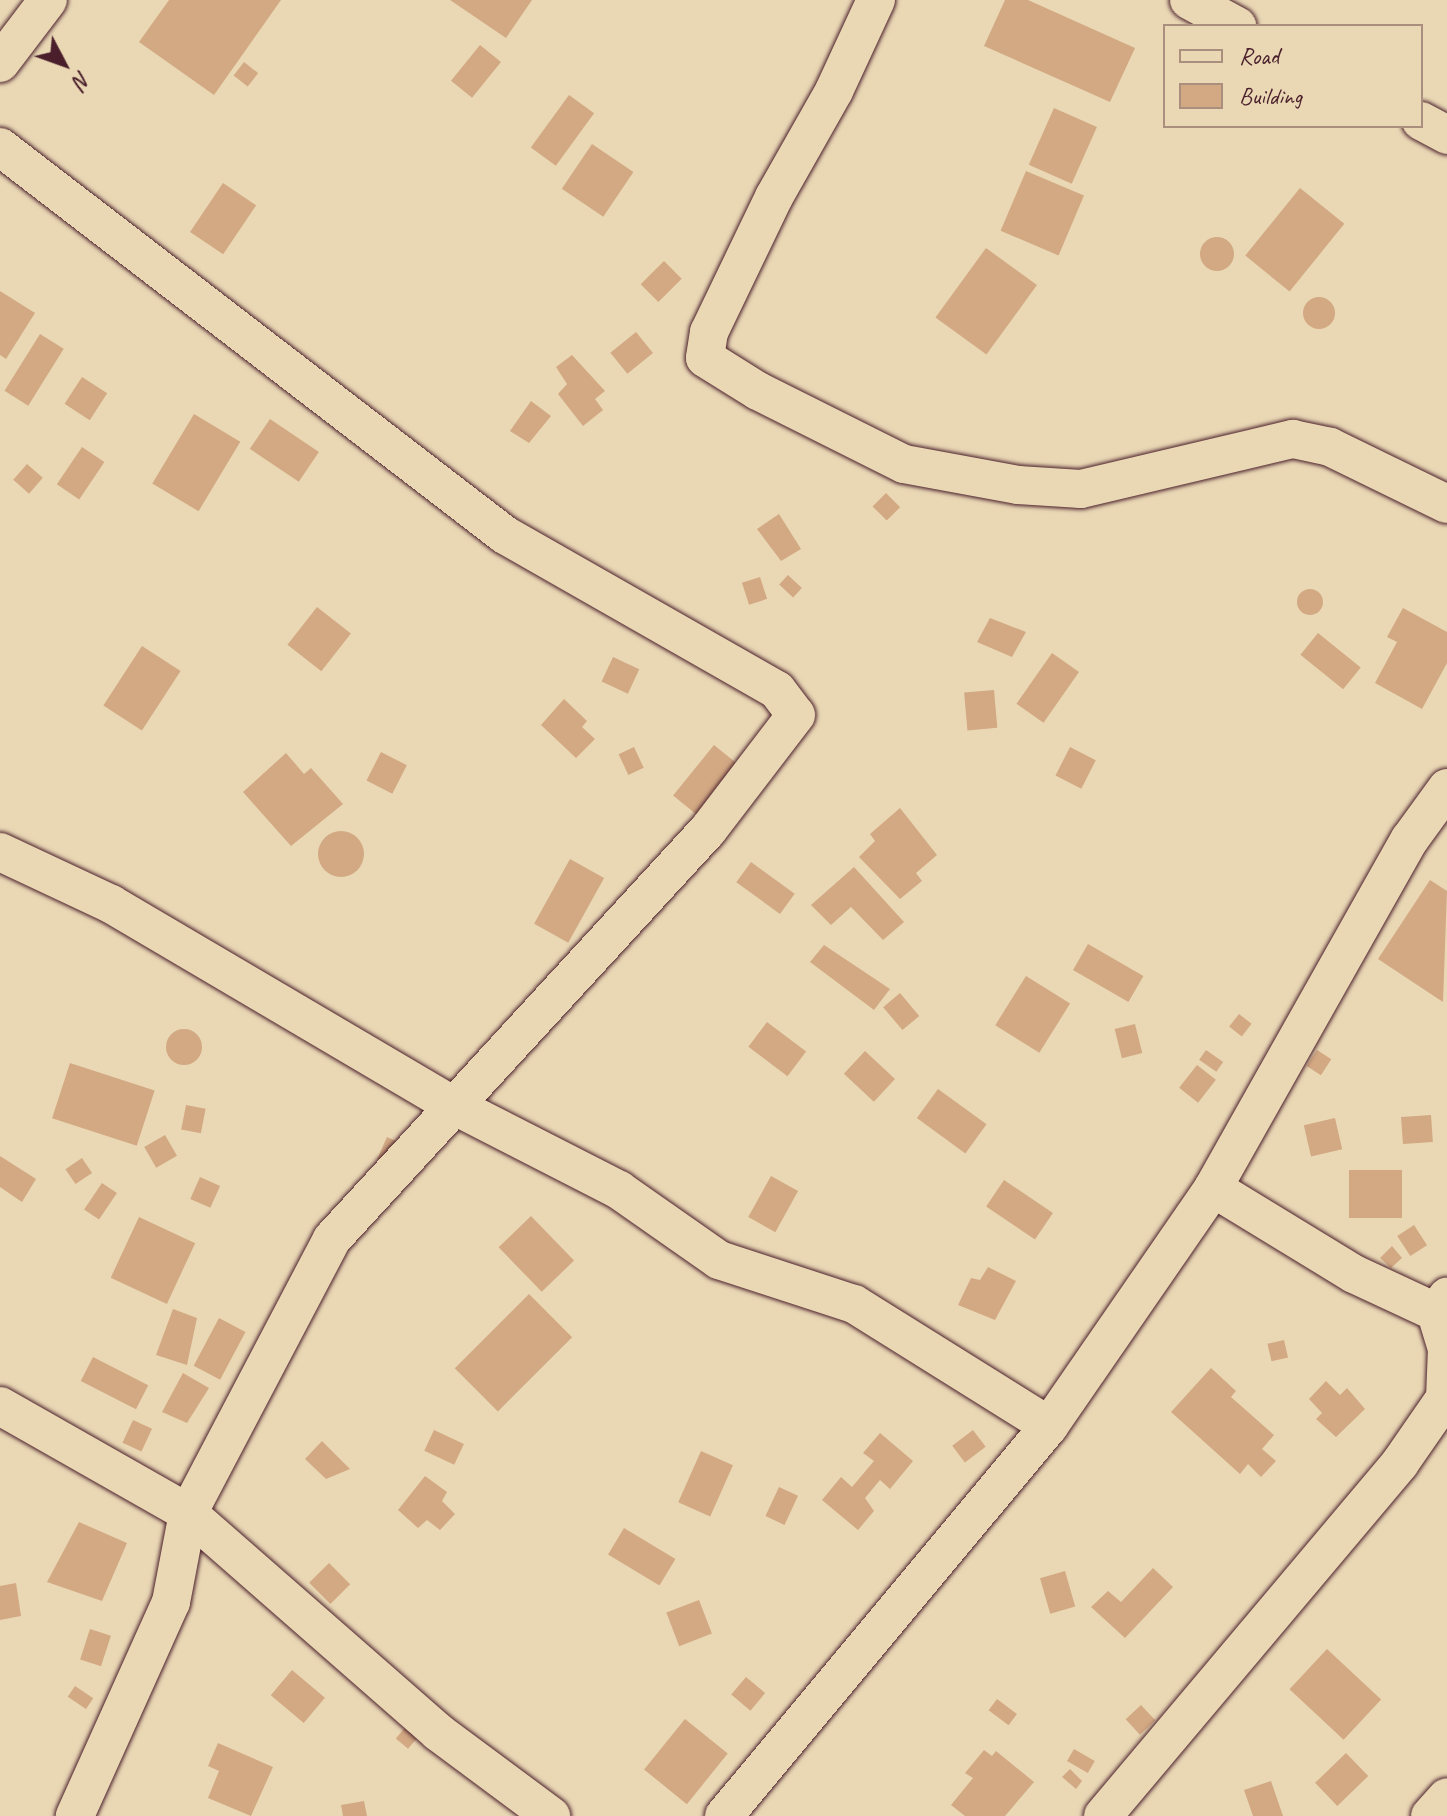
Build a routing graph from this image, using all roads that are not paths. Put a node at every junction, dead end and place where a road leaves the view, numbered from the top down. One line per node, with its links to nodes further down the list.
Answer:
1 (48, 0): 5 (street)
2 (876, 0): 9 (street)
3 (1189, 0): 4 (street)
4 (1233, 24)
5 (0, 63)
6 (1423, 122): 7 (street)
7 (1447, 135)
8 (0, 147): 12 (street)
9 (1447, 504)
10 (1447, 788): 13 (street)
11 (0, 852): 12 (street)
12 (451, 1104): 16 (street); 17 (street)
13 (1213, 1188): 14 (street); 16 (street)
14 (1441, 1304): 22 (street)
15 (0, 1406): 17 (street)
16 (1049, 1426): 21 (street)
17 (188, 1513): 19 (street); 20 (street)
18 (1447, 1797): 23 (street)
19 (75, 1816)
20 (551, 1816)
21 (724, 1816)
22 (1103, 1816)
23 (1430, 1816)

